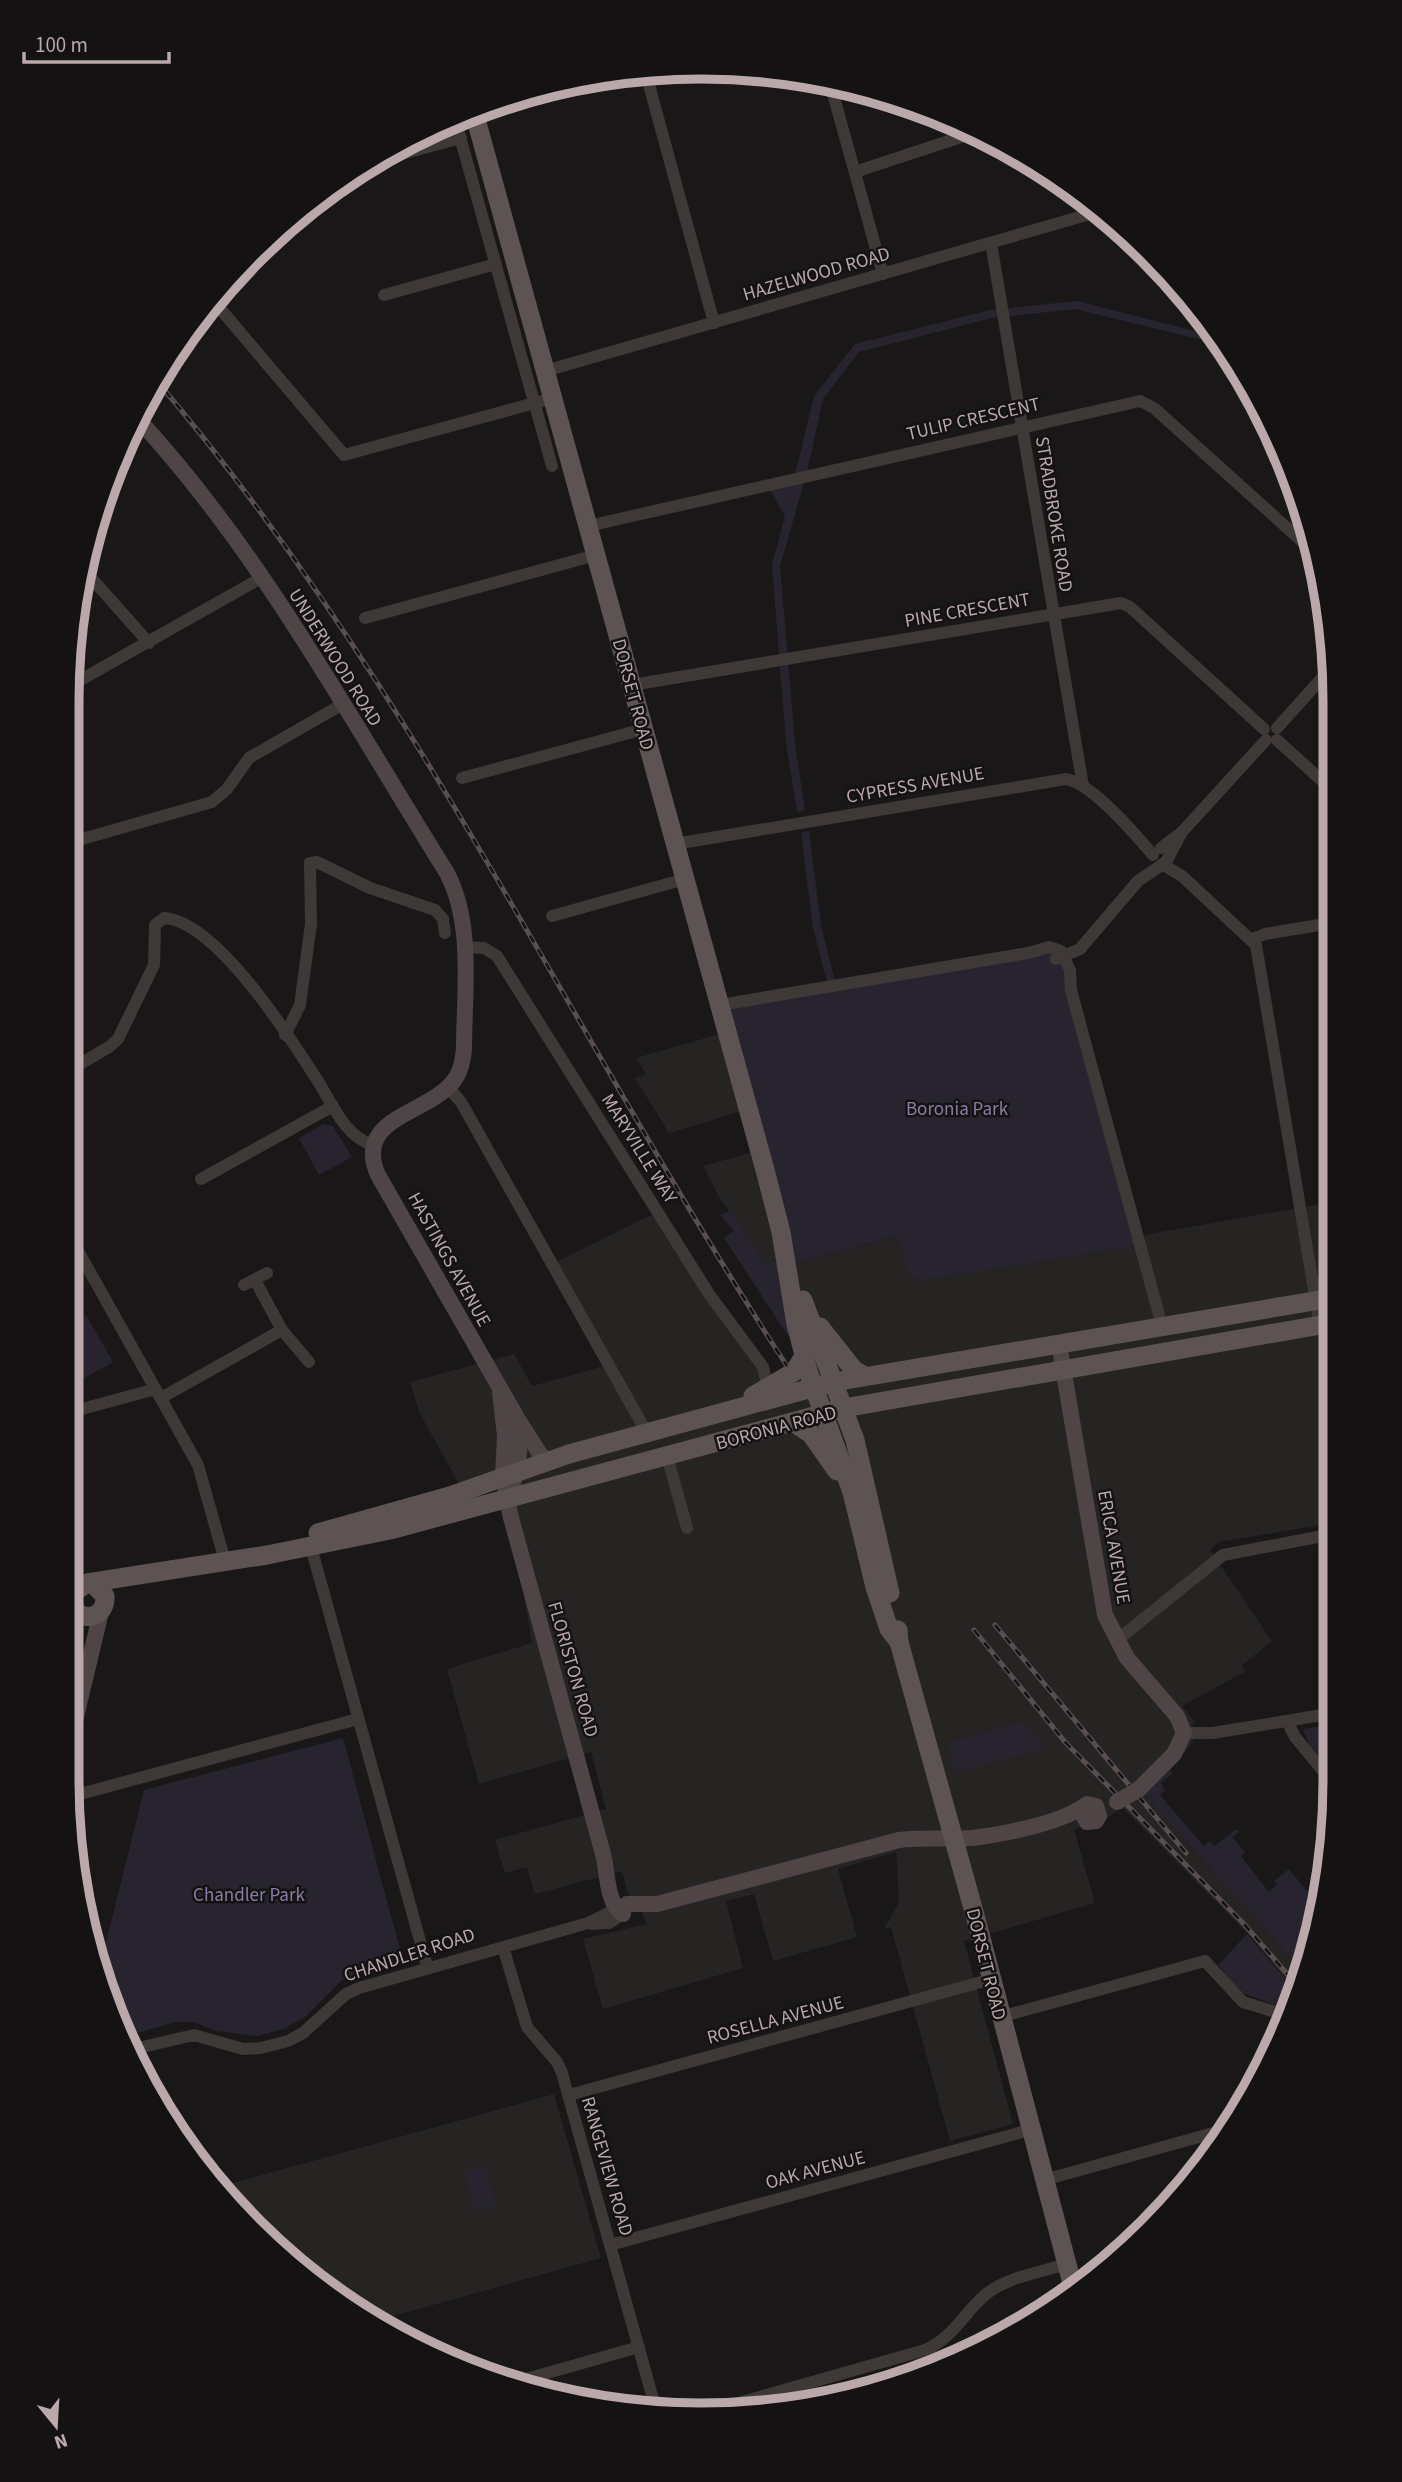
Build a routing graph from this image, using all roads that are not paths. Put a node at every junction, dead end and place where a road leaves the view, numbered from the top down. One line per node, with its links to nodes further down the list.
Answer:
1 (648, 81): 15 (street)
2 (833, 93): 8 (street)
3 (476, 121): 16 (main road, DORSET ROAD)
4 (458, 128): 6 (street)
5 (962, 137): 8 (street)
6 (461, 138): 7 (street); 11 (street)
7 (409, 152)
8 (855, 172): 12 (street)
9 (1089, 214): 10 (street, HAZELWOOD ROAD)
10 (990, 243): 12 (street, HAZELWOOD ROAD); 19 (street, STRADBROKE ROAD)
11 (495, 264): 13 (street); 17 (street)
12 (883, 274): 15 (street, HAZELWOOD ROAD)
13 (384, 295)
14 (219, 307): 17 (street)
15 (714, 323): 16 (street, HAZELWOOD ROAD)
16 (545, 371): 17 (main road, DORSET ROAD)
17 (543, 400): 20 (street); 21 (main road, DORSET ROAD)
18 (143, 425): 24 (main road, UNDERWOOD ROAD)
19 (1021, 427): 21 (street, TULIP CRESCENT); 22 (street, TULIP CRESCENT); 26 (street, STRADBROKE ROAD)
20 (552, 466)
21 (588, 526): 23 (main road, DORSET ROAD)
22 (1302, 542)
23 (596, 555): 27 (street); 31 (main road, DORSET ROAD)
24 (261, 578): 28 (street); 32 (main road, UNDERWOOD ROAD)
25 (91, 579): 28 (street)
26 (1052, 614): 31 (street, PINE CRESCENT); 34 (street, PINE CRESCENT); 37 (street, STRADBROKE ROAD)
27 (365, 618)
28 (149, 643): 30 (street)
29 (1322, 677): 34 (street)
30 (79, 681)
31 (632, 685): 33 (main road, DORSET ROAD)
32 (341, 705): 38 (street); 46 (main road, UNDERWOOD ROAD)
33 (644, 729): 35 (street); 39 (main road, DORSET ROAD)
34 (1271, 734): 36 (street, PINE CRESCENT); 40 (street)
35 (462, 778)
36 (1323, 782)
37 (1079, 783): 39 (street, CYPRESS AVENUE); 40 (street)
38 (79, 840)
39 (676, 844): 41 (main road, DORSET ROAD)
40 (1161, 856): 45 (street); 47 (street)
41 (685, 879): 42 (street); 48 (main road, DORSET ROAD)
42 (552, 916)
43 (1323, 924): 45 (street)
44 (445, 933): 49 (street)
45 (1252, 939): 58 (street)
46 (464, 943): 51 (main road); 70 (street, MARYVILLE WAY)
47 (1061, 955): 48 (street); 62 (street)
48 (720, 1005): 56 (main road, DORSET ROAD)
49 (285, 1035): 50 (street); 52 (street)
50 (80, 1064)
51 (448, 1087): 53 (main road); 82 (street)
52 (333, 1105): 53 (street); 54 (street)
53 (374, 1145): 72 (main road, HASTINGS AVENUE)
54 (201, 1179)
55 (79, 1252): 73 (street)
56 (791, 1278): 59 (main road, DORSET ROAD); 65 (main road, DORSET ROAD)
57 (255, 1279): 63 (street)
58 (1323, 1295)
59 (803, 1300): 68 (main road, DORSET ROAD); 69 (main road, DORSET ROAD)
60 (1323, 1300): 62 (main road, BORONIA ROAD)
61 (1323, 1325): 67 (main road, BORONIA ROAD)
62 (1162, 1326): 64 (main road, BORONIA ROAD)
63 (282, 1330): 66 (street); 73 (street)
64 (1059, 1344): 67 (main road, ERICA AVENUE); 68 (main road, BORONIA ROAD)
65 (804, 1356): 70 (main road, BORONIA ROAD); 71 (main road, DORSET ROAD)
66 (309, 1362)
67 (1063, 1368): 74 (main road, BORONIA ROAD); 100 (main road, ERICA AVENUE)
68 (865, 1376): 69 (main road, BORONIA ROAD)
69 (834, 1382): 71 (main road, BORONIA ROAD); 75 (main road, DORSET ROAD)
70 (768, 1388): 77 (main road, BORONIA ROAD)
71 (813, 1388): 77 (main road, BORONIA ROAD); 78 (main road, DORSET ROAD)
72 (499, 1390): 79 (main road, HASTINGS AVENUE); 88 (main road, HASTINGS AVENUE)
73 (159, 1393): 76 (street); 95 (street)
74 (920, 1393): 75 (main road, BORONIA ROAD); 83 (main road)
75 (844, 1408): 78 (main road, BORONIA ROAD); 83 (main road, DORSET ROAD)
76 (79, 1410)
77 (717, 1413): 80 (main road, BORONIA ROAD)
78 (824, 1413): 81 (main road, BORONIA ROAD); 90 (main road, DORSET ROAD)
79 (516, 1416): 87 (main road); 88 (main road, HASTINGS AVENUE)
80 (693, 1420): 82 (main road, BORONIA ROAD); 86 (main road)
81 (793, 1422): 86 (main road, BORONIA ROAD); 90 (main road)
82 (647, 1433): 84 (main road, BORONIA ROAD)
83 (855, 1440): 101 (main road, DORSET ROAD)
84 (600, 1446): 85 (main road, BORONIA ROAD); 86 (main road)
85 (569, 1454): 87 (main road, BORONIA ROAD); 89 (main road)
86 (667, 1457): 89 (main road, BORONIA ROAD); 92 (street)
87 (548, 1461): 88 (main road, BORONIA ROAD)
88 (510, 1473): 91 (main road, HASTINGS AVENUE); 95 (main road, BORONIA ROAD)
89 (577, 1480): 91 (main road, BORONIA ROAD)
90 (852, 1493): 101 (main road, DORSET ROAD)
91 (508, 1500): 94 (main road, BORONIA ROAD); 110 (main road, FLORISTON ROAD)
92 (687, 1528)
93 (1323, 1536): 100 (street)
94 (311, 1547): 95 (main road, BORONIA ROAD); 104 (street)
95 (226, 1560): 96 (main road, BORONIA ROAD)
96 (151, 1574): 97 (main road, BORONIA ROAD); 99 (main road, BORONIA ROAD)
97 (92, 1583): 98 (main road); 99 (main road)
98 (79, 1587)
99 (87, 1613): 102 (main road)
100 (1116, 1641): 106 (main road, ERICA AVENUE)
101 (898, 1642): 109 (main road, DORSET ROAD)
102 (79, 1699)
103 (1323, 1715): 105 (street)
104 (358, 1719): 108 (street); 112 (street)
105 (1287, 1721): 106 (street); 107 (street)
106 (1184, 1733): 109 (main road, CHANDLER ROAD, bridge)
107 (1323, 1771)
108 (79, 1794)
109 (953, 1838): 110 (main road, CHANDLER ROAD); 113 (main road, DORSET ROAD)
110 (622, 1909): 111 (street, CHANDLER ROAD)
111 (503, 1947): 112 (street, CHANDLER ROAD); 117 (street, RANGEVIEW ROAD)
112 (427, 1966): 116 (street, CHANDLER ROAD)
113 (992, 1979): 115 (main road, DORSET ROAD); 117 (street, ROSELLA AVENUE)
114 (1278, 2013): 115 (street)
115 (1000, 2017): 118 (main road, DORSET ROAD)
116 (139, 2048)
117 (569, 2095): 121 (street, RANGEVIEW ROAD)
118 (1030, 2130): 120 (main road, DORSET ROAD); 121 (street, OAK AVENUE)
119 (1209, 2140): 120 (street)
120 (1044, 2180): 122 (main road, DORSET ROAD)
121 (610, 2245): 124 (street, RANGEVIEW ROAD)
122 (1067, 2264): 123 (main road, DORSET ROAD); 127 (street)
123 (1071, 2281)
124 (639, 2347): 125 (street); 126 (street, RANGEVIEW ROAD)
125 (528, 2378)
126 (654, 2401)
127 (742, 2402)

